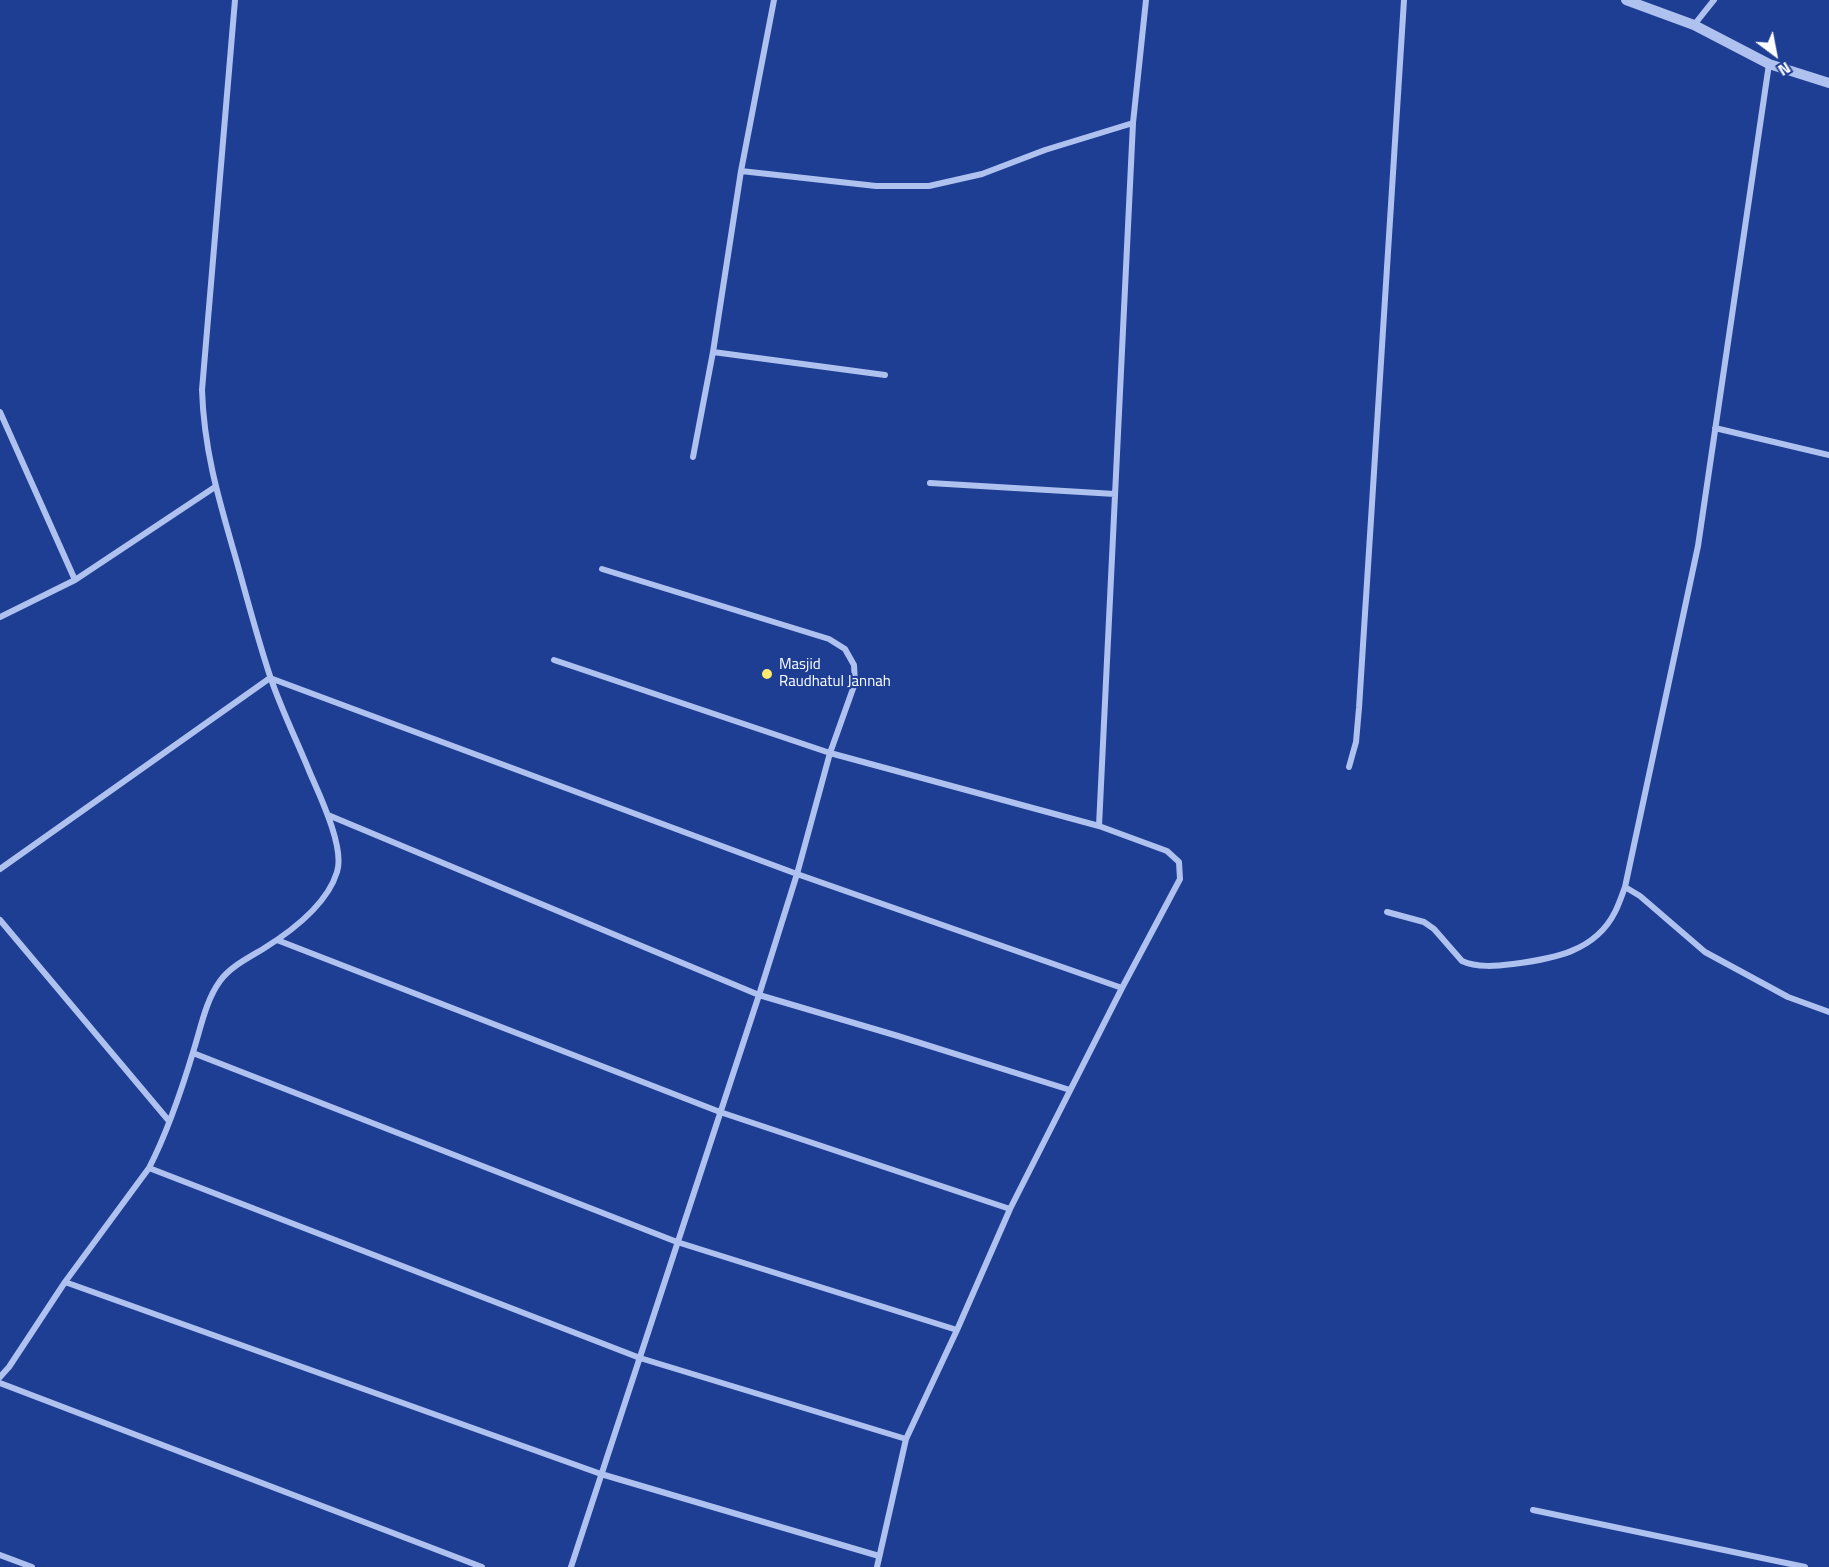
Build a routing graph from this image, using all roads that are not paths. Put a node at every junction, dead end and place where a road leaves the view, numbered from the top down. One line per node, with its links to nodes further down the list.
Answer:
1 (235, 0): 19 (street)
2 (774, 0): 11 (street)
3 (1146, 0): 10 (street)
4 (1404, 0): 27 (street)
5 (1626, 0): 7 (street)
6 (1714, 0): 7 (street)
7 (1694, 25): 8 (street)
8 (1768, 64): 9 (street); 15 (street)
9 (1829, 83)
10 (1133, 123): 11 (street); 20 (street)
11 (741, 171): 12 (street)
12 (713, 352): 13 (street); 17 (street)
13 (885, 375)
14 (0, 412): 22 (street)
15 (1715, 428): 16 (street); 32 (street)
16 (1829, 455)
17 (693, 457)
18 (930, 483): 20 (street)
19 (215, 487): 22 (street); 25 (street)
20 (1115, 494): 29 (street)
21 (602, 569): 26 (street)
22 (75, 580): 23 (street)
23 (0, 617)
24 (554, 660): 26 (street)
25 (270, 678): 28 (street); 30 (street); 31 (street)
26 (830, 753): 29 (street); 31 (street)
27 (1349, 768)
28 (328, 815): 35 (street); 37 (street)
29 (1099, 826): 36 (street)
30 (0, 869)
31 (797, 874): 36 (street); 37 (street)
32 (1625, 887): 33 (street); 38 (street)
33 (1386, 912)
34 (0, 920): 42 (street)
35 (277, 940): 39 (street); 41 (street)
36 (1122, 988): 40 (street)
37 (759, 995): 40 (street); 41 (street)
38 (1829, 1012)
39 (193, 1053): 42 (street); 45 (street)
40 (1070, 1090): 44 (street)
41 (720, 1112): 44 (street); 45 (street)
42 (169, 1121): 43 (street)
43 (149, 1168): 46 (street); 48 (street)
44 (1010, 1209): 47 (street)
45 (677, 1242): 47 (street); 48 (street)
46 (65, 1282): 49 (street); 52 (street)
47 (957, 1330): 51 (street)
48 (640, 1358): 51 (street); 52 (street)
49 (0, 1377)
50 (0, 1383): 57 (street)
51 (906, 1439): 55 (street)
52 (601, 1474): 55 (street); 58 (street)
53 (1533, 1510): 60 (street)
54 (0, 1555): 56 (street)
55 (879, 1556): 59 (street)
56 (32, 1567)
57 (482, 1567)
58 (571, 1567)
59 (877, 1567)
60 (1805, 1567)

